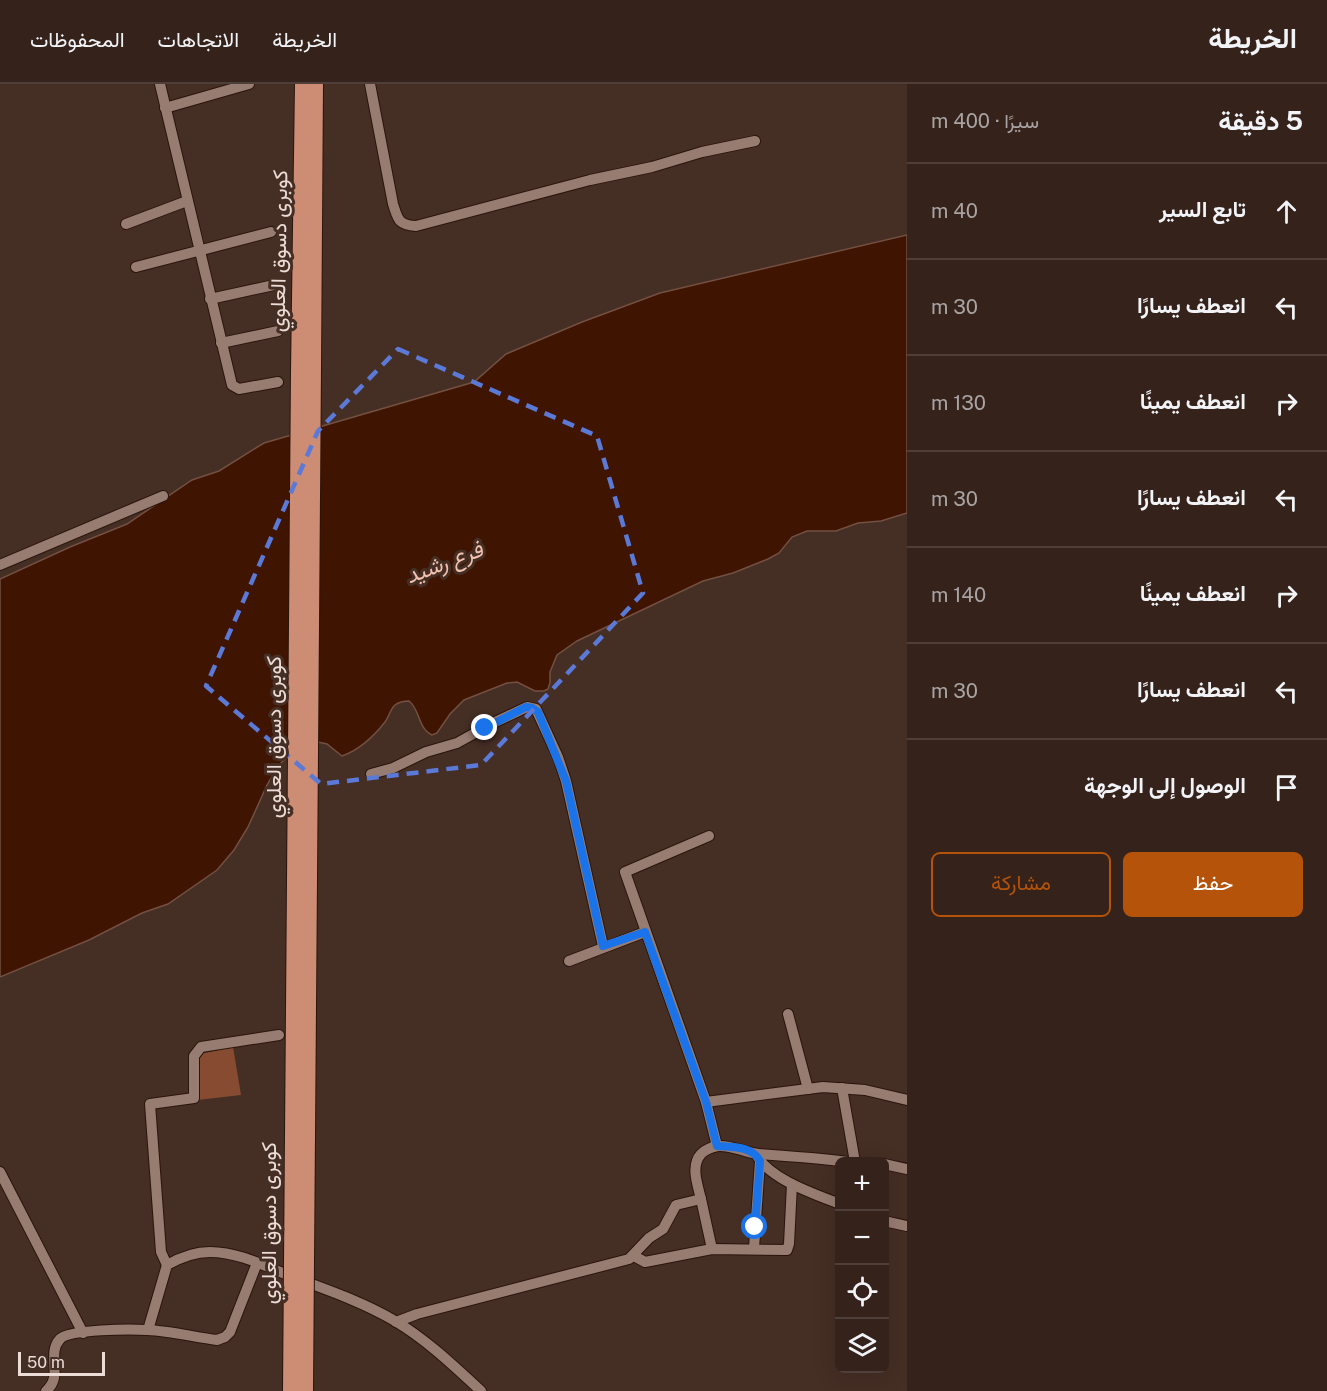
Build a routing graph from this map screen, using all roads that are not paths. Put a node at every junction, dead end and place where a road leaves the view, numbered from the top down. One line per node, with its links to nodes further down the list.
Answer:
1 (160, 84): 6 (street)
2 (249, 84): 6 (street)
3 (303, 84): 17 (highway, كوبرى دسوق العلوي)
4 (315, 84): 17 (highway, كوبرى دسوق العلوي)
5 (370, 84): 7 (street)
6 (165, 108): 8 (street)
7 (755, 141)
8 (188, 201): 9 (street); 11 (street)
9 (126, 224)
10 (270, 232): 11 (street)
11 (199, 251): 12 (street); 14 (street)
12 (136, 267)
13 (273, 285): 14 (street)
14 (210, 299): 16 (street)
15 (278, 331): 16 (street)
16 (221, 343): 18 (street)
17 (306, 370): 53 (highway, كوبرى دسوق العلوي, bridge); 54 (highway, كوبرى دسوق العلوي, bridge)
18 (278, 382)
19 (163, 496): 20 (street)
20 (0, 566)
21 (371, 774): 24 (street)
22 (709, 836): 23 (street)
23 (645, 932): 24 (street); 31 (street)
24 (603, 946): 25 (street)
25 (569, 961)
26 (788, 1014): 29 (street)
27 (279, 1035): 48 (street)
28 (842, 1088): 29 (street); 30 (street); 33 (street)
29 (808, 1089): 31 (street)
30 (907, 1100)
31 (706, 1102): 32 (street)
32 (717, 1146): 34 (street); 40 (street)
33 (854, 1157)
34 (758, 1158): 35 (street); 39 (street); 44 (street)
35 (835, 1160)
36 (889, 1165): 37 (street)
37 (907, 1169)
38 (0, 1172): 51 (street)
39 (792, 1184): 41 (street); 44 (street)
40 (701, 1199): 45 (street); 46 (street)
41 (835, 1202)
42 (889, 1222): 43 (street)
43 (907, 1226)
44 (754, 1248): 45 (street)
45 (712, 1249): 46 (street)
46 (634, 1256): 49 (street)
47 (257, 1263): 48 (street); 49 (street); 50 (street)
48 (167, 1265): 50 (street)
49 (396, 1322): 55 (street)
50 (148, 1330): 51 (street)
51 (83, 1333): 52 (street)
52 (46, 1391)
53 (291, 1391)
54 (305, 1391)
55 (482, 1391)

